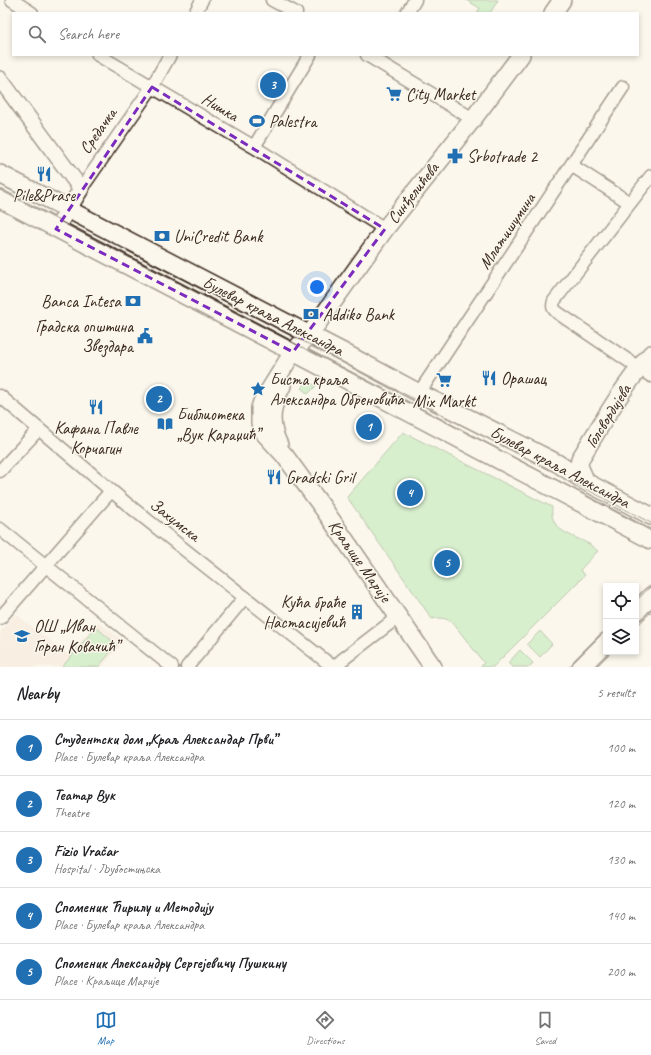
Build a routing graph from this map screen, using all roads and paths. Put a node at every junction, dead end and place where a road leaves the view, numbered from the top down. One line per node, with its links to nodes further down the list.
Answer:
1 (12, 0): 7 (street)
2 (202, 0): 8 (street)
3 (272, 0): 6 (street)
4 (415, 0): 9 (street)
5 (562, 0): 10 (main road)
6 (292, 7)
7 (30, 12)
8 (196, 12)
9 (408, 12)
10 (554, 12)
11 (100, 56): 17 (street, Нишка)
12 (169, 56): 17 (street, Средачка)
13 (309, 56): 20 (street)
14 (520, 56): 19 (main road, Синђелићева)
15 (376, 57): 19 (street)
16 (0, 79): 24 (street)
17 (152, 87): 20 (street, Нишка); 24 (street, Средачка)
18 (623, 87): 21 (street, Млатишумина)
19 (473, 119): 29 (main road, Синђелићева)
20 (254, 147): 29 (street, Нишка)
21 (571, 165): 26 (street); 34 (street, Млатишумина)
22 (0, 174): 27 (main road, Булевар краља Александра)
23 (651, 176): 26 (street)
24 (81, 189): 27 (street, Средачка)
25 (0, 199): 28 (main road, Булевар краља Александра)
26 (630, 203): 33 (street)
27 (68, 209): 28 (street, Средачка); 30 (main road, Булевар краља Александра)
28 (56, 229): 31 (main road, Булевар краља Александра)
29 (385, 229): 30 (main road, Синђелићева)
30 (309, 335): 31 (main road, Краљице Марије); 34 (main road, Булевар краља Александра)
31 (297, 354): 42 (main road, Булевар краља Александра); 47 (main road, Краљице Марије)
32 (651, 354): 33 (main road, Голсвордијева)
33 (645, 372): 38 (main road, Голсвордијева)
34 (419, 393): 38 (main road, Булевар краља Александра)
35 (0, 396): 36 (street, Захумска)
36 (40, 429): 37 (street); 39 (street, Захумска)
37 (0, 472)
38 (586, 482): 40 (main road, Булевар краља Александра)
39 (111, 491): 43 (street); 45 (street, Захумска)
40 (651, 516)
41 (0, 529): 43 (street)
42 (651, 540)
43 (46, 565): 48 (street); 50 (street)
44 (651, 596): 46 (main road)
45 (245, 597): 51 (street); 52 (street, Захумска)
46 (639, 609)
47 (398, 617): 52 (street); 53 (main road, Краљице Марије)
48 (0, 618)
49 (603, 645): 54 (main road)
50 (172, 667)
51 (187, 667)
52 (334, 667)
53 (433, 667)
54 (582, 667)

